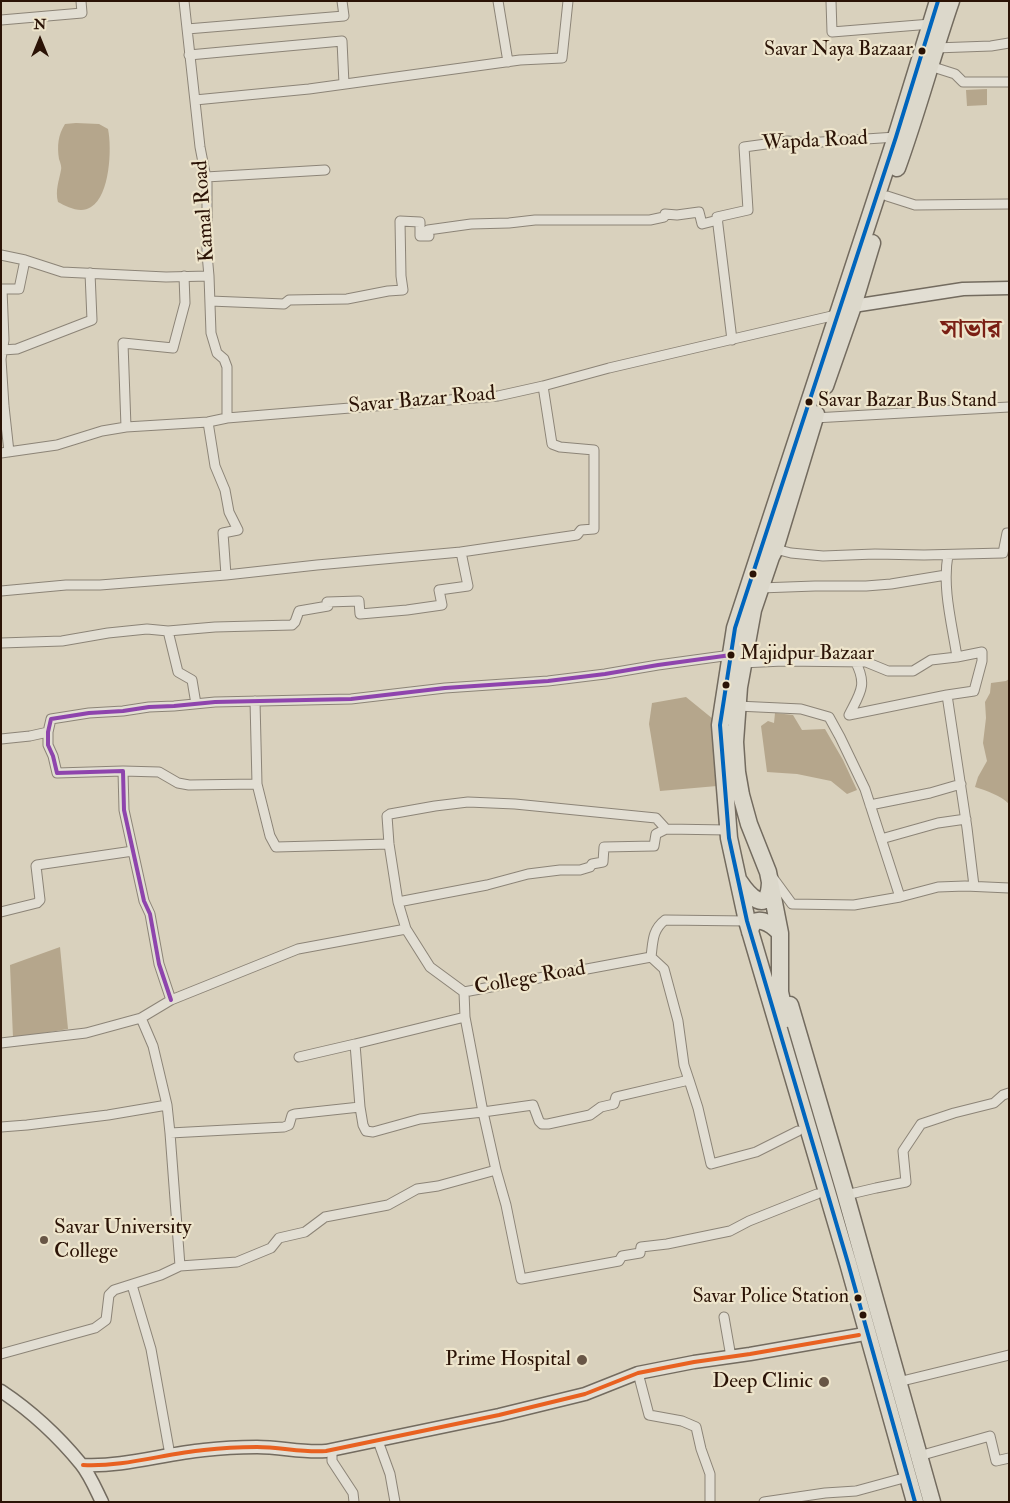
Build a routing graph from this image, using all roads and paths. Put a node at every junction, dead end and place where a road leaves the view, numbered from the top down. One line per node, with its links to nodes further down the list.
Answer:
1 (81, 1): 9 (street)
2 (184, 1): 11 (street, Kamal Road)
3 (342, 1): 11 (street)
4 (498, 1): 15 (street)
5 (568, 1): 15 (street)
6 (831, 1): 10 (street)
7 (938, 1): 10 (highway)
8 (951, 1): 13 (highway)
9 (1, 20)
10 (931, 24): 20 (highway)
11 (187, 29): 14 (street, Kamal Road)
12 (1009, 42): 13 (street)
13 (935, 48): 16 (highway)
14 (189, 55): 18 (street); 19 (street, Kamal Road)
15 (508, 62): 18 (street)
16 (930, 66): 17 (street); 23 (highway)
17 (1009, 82)
18 (344, 84): 19 (street)
19 (194, 100): 22 (street, Kamal Road)
20 (896, 137): 25 (street, Wapda Road); 34 (highway)
21 (325, 170): 22 (street)
22 (206, 177): 30 (street, Kamal Road)
23 (887, 196): 24 (street); 33 (highway)
24 (1009, 204)
25 (718, 220): 32 (street); 35 (street)
26 (1, 256): 27 (street)
27 (25, 260): 28 (street); 36 (street)
28 (90, 273): 29 (street); 36 (street)
29 (184, 276): 30 (street); 42 (street)
30 (209, 276): 32 (street, Kamal Road)
31 (1009, 288): 33 (street)
32 (210, 301): 39 (street, Kamal Road)
33 (853, 306): 40 (highway)
34 (836, 315): 35 (street, Savar Bazar Road); 55 (highway)
35 (732, 340): 37 (street, Savar Bazar Road)
36 (3, 350): 43 (street)
37 (543, 386): 39 (street, Savar Bazar Road); 46 (street)
38 (1009, 406): 40 (street)
39 (227, 418): 41 (street, Savar Bazar Road)
40 (814, 418): 45 (highway)
41 (208, 422): 42 (street, Savar Bazar Road); 48 (street)
42 (126, 427): 43 (street, Savar Bazar Road)
43 (5, 453)
44 (1009, 533): 47 (street)
45 (776, 548): 47 (street); 50 (highway)
46 (461, 552): 48 (street); 52 (street)
47 (948, 555): 49 (street)
48 (226, 575): 51 (street)
49 (946, 575): 50 (street); 54 (street)
50 (760, 588): 55 (highway)
51 (1, 591)
52 (168, 631): 53 (street); 59 (street)
53 (1, 643)
54 (957, 657): 56 (street); 57 (street)
55 (736, 659): 56 (street); 58 (street); 60 (highway); 69 (highway)
56 (855, 661): 57 (street)
57 (947, 695): 65 (street)
58 (255, 701): 59 (street); 64 (street)
59 (196, 704): 61 (street)
60 (737, 706): 66 (street); 73 (highway)
61 (48, 732): 62 (street); 63 (street)
62 (1, 739)
63 (123, 771): 64 (street); 72 (street)
64 (257, 784): 71 (street)
65 (961, 784): 66 (street); 67 (street)
66 (870, 805): 70 (street)
67 (966, 819): 70 (street); 75 (street)
68 (666, 829): 69 (street); 71 (street); 78 (street)
69 (728, 830): 74 (highway)
70 (881, 839): 77 (street)
71 (389, 844): 78 (street)
72 (133, 851): 79 (street); 86 (street)
73 (769, 877): 74 (highway); 77 (street); 82 (highway)
74 (738, 878): 81 (highway)
75 (974, 886): 76 (street); 77 (street)
76 (1009, 888)
77 (900, 897)
78 (398, 902): 80 (street)
79 (1, 912)
80 (406, 929): 85 (street); 86 (street)
81 (749, 930): 82 (highway); 83 (street); 98 (highway); 120 (highway)
82 (780, 933): 84 (highway)
83 (651, 957): 85 (street, College Road); 92 (street)
84 (780, 966): 102 (highway); 120 (highway)
85 (464, 992): 87 (street, College Road)
86 (171, 1000): 88 (street)
87 (465, 1017): 90 (street, College Road); 96 (street)
88 (142, 1018): 89 (street); 94 (street)
89 (1, 1043)
90 (355, 1044): 91 (street, College Road); 95 (street)
91 (300, 1057)
92 (689, 1080): 96 (street); 98 (street)
93 (1009, 1093): 102 (street)
94 (167, 1105): 97 (street); 99 (street)
95 (360, 1107): 96 (street); 99 (street)
96 (483, 1112): 100 (street)
97 (1, 1127)
98 (798, 1131): 101 (highway)
99 (170, 1133): 103 (street)
100 (496, 1170): 101 (street); 103 (street)
101 (817, 1194): 106 (highway)
102 (846, 1196): 111 (highway)
103 (180, 1266): 104 (street)
104 (132, 1285): 107 (street); 115 (street)
105 (724, 1317): 109 (street)
106 (859, 1335): 109 (street); 119 (highway)
107 (1, 1354)
108 (1009, 1355): 111 (street)
109 (731, 1357): 110 (street)
110 (638, 1373): 113 (street); 124 (street)
111 (898, 1382): 116 (highway)
112 (1, 1391): 118 (street)
113 (378, 1441): 114 (street); 123 (street)
114 (332, 1450): 115 (street); 122 (street)
115 (170, 1455): 118 (street)
116 (919, 1456): 117 (street); 120 (highway)
117 (1009, 1458)
118 (83, 1466): 121 (street)
119 (900, 1480): 125 (street); 126 (highway)
120 (928, 1501)
121 (102, 1502)
122 (354, 1502)
123 (394, 1502)
124 (710, 1502)
125 (764, 1502)
126 (906, 1502)

